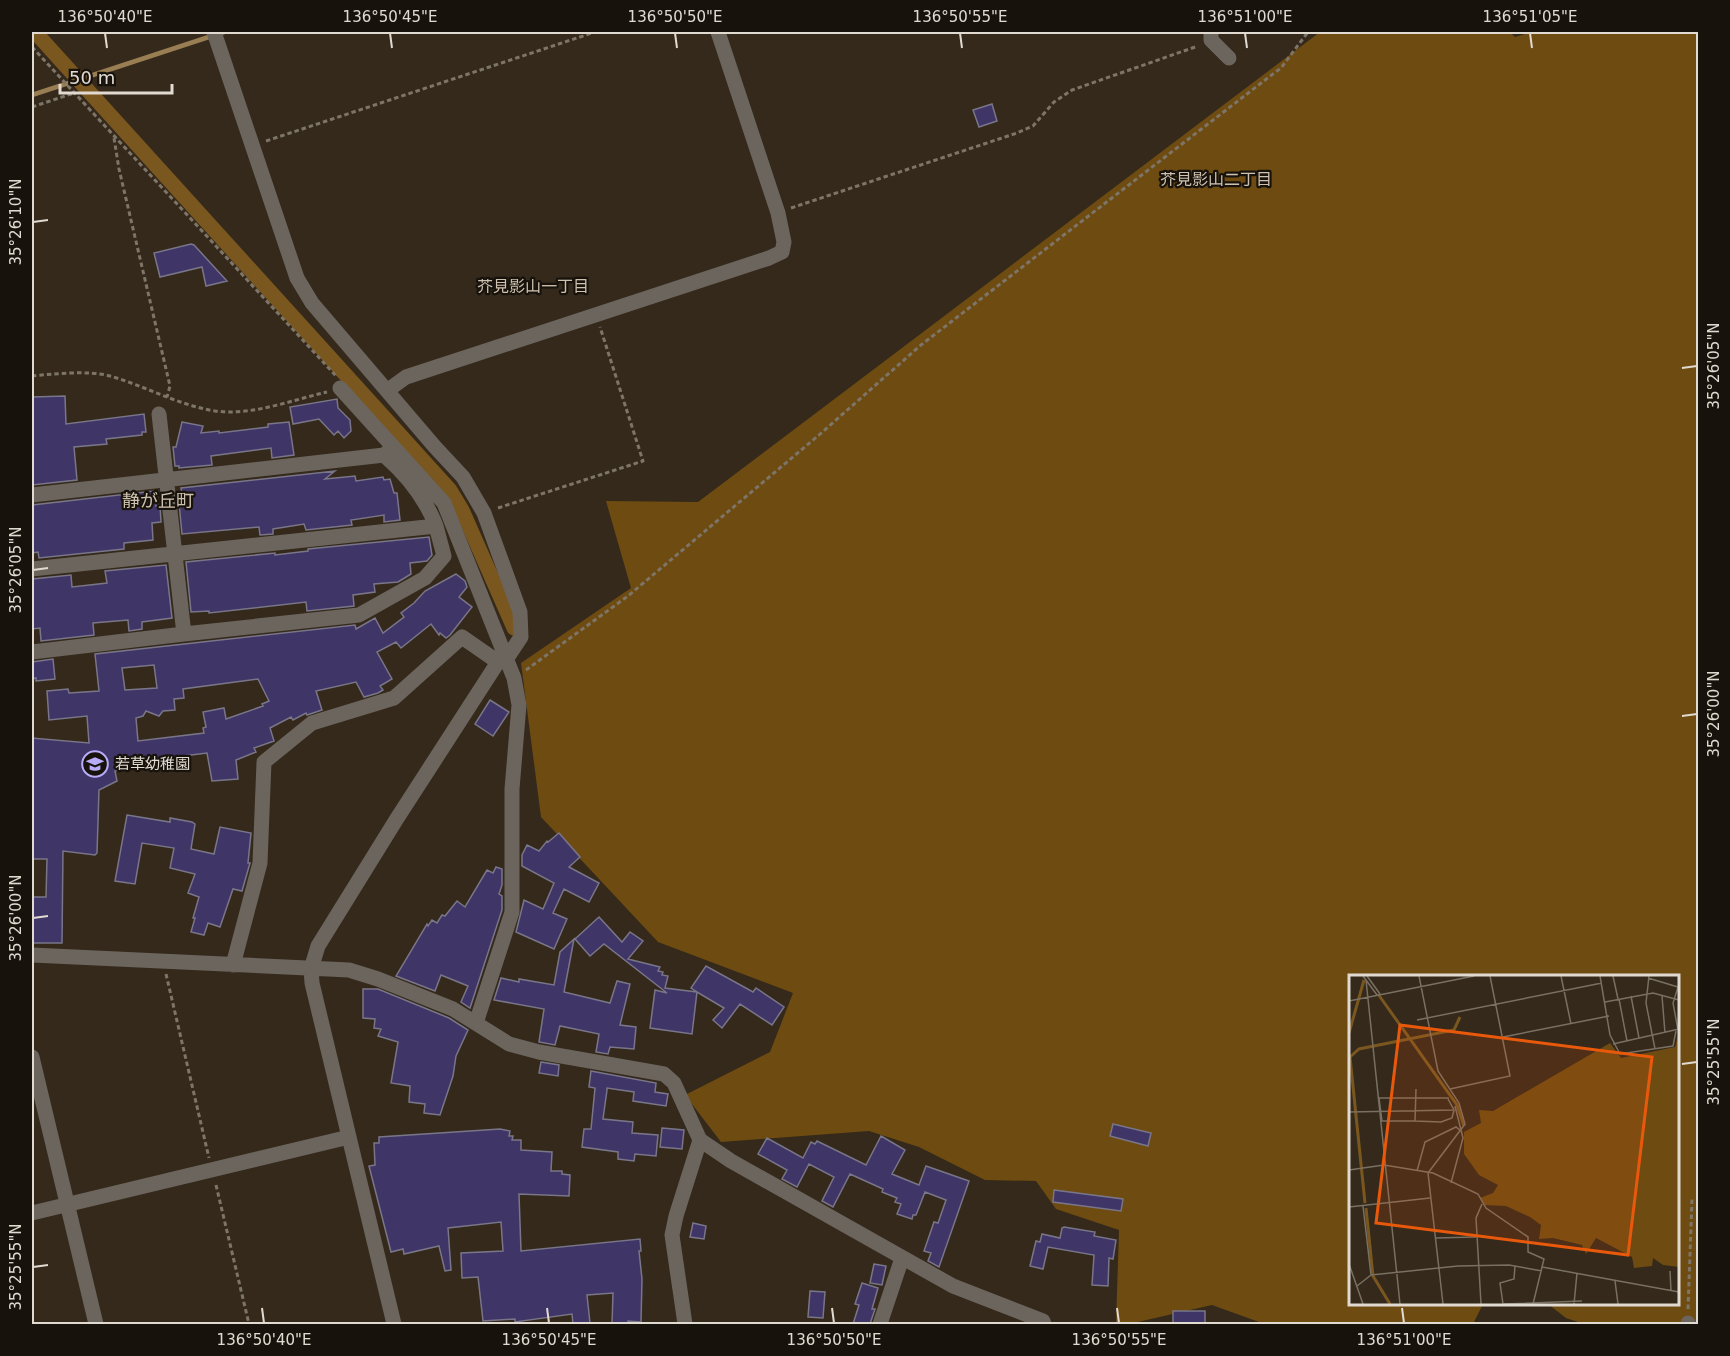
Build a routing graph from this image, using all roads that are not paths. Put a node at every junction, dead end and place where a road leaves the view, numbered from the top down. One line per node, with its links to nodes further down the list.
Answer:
1 (718, 32): 6 (street)
2 (1211, 36): 4 (street)
3 (215, 37): 6 (street)
4 (1229, 58)
5 (340, 388): 8 (street)
6 (388, 390): 16 (street)
7 (159, 414): 9 (street)
8 (389, 451): 9 (street); 11 (street); 16 (street)
9 (166, 480): 10 (street); 12 (street)
10 (32, 495)
11 (436, 526): 12 (street); 14 (street)
12 (175, 554): 13 (street); 14 (street)
13 (32, 569)
14 (184, 634): 15 (street)
15 (32, 652)
16 (503, 660): 18 (street); 19 (street); 20 (street)
17 (32, 955): 18 (street)
18 (233, 965): 19 (street)
19 (311, 969): 20 (street); 22 (street)
20 (476, 1023): 23 (street)
21 (32, 1057): 24 (street)
22 (349, 1137): 24 (street); 28 (street)
23 (700, 1140): 26 (street); 29 (street)
24 (68, 1204): 25 (street); 27 (street)
25 (32, 1213)
26 (902, 1258): 30 (street); 31 (street)
27 (96, 1324)
28 (394, 1324)
29 (685, 1324)
30 (880, 1324)
31 (1044, 1324)

